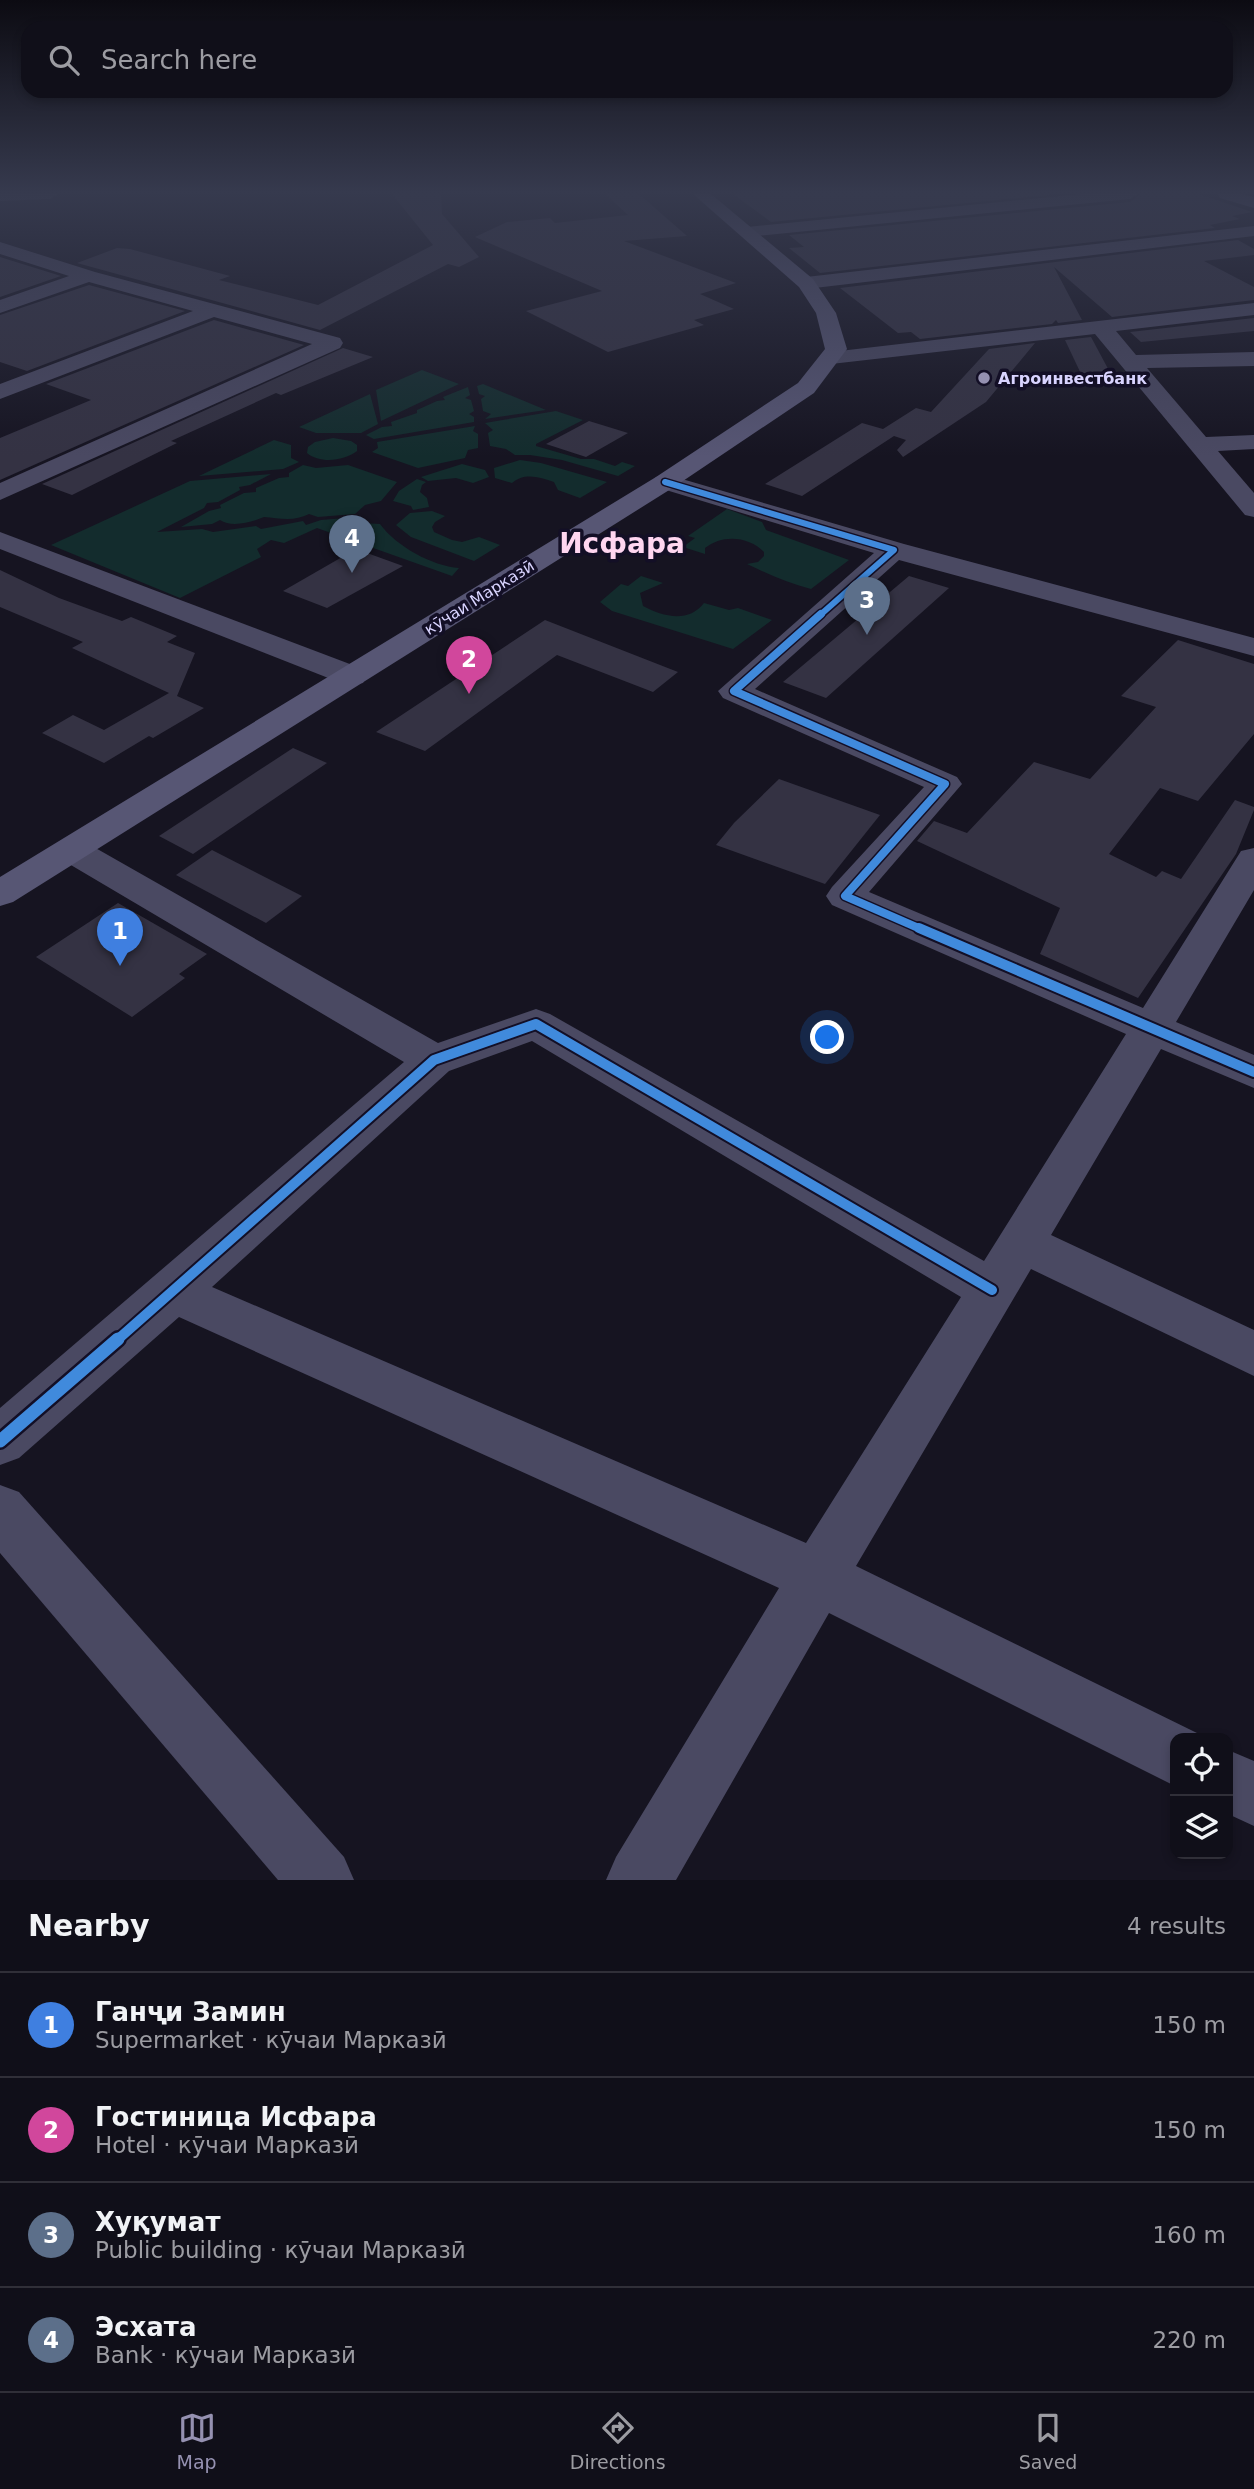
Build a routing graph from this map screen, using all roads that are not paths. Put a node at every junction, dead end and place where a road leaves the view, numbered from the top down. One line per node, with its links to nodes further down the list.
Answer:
1 (72, 282): 5 (street)
2 (109, 282): 7 (street)
3 (817, 282): 4 (street)
4 (806, 283): 9 (main road)
5 (0, 307)
6 (1254, 309): 8 (street)
7 (214, 310): 12 (street); 16 (street)
8 (1101, 327): 9 (street); 11 (street)
9 (831, 358): 15 (main road, кӯчаи Марказӣ)
10 (1254, 359): 11 (street)
11 (1130, 362): 14 (street)
12 (0, 392)
13 (1254, 442): 14 (street)
14 (1199, 444): 17 (street)
15 (665, 482): 19 (street); 21 (main road, кӯчаи Марказӣ)
16 (0, 492)
17 (1254, 509)
18 (0, 540): 21 (street)
19 (894, 550): 20 (street); 25 (street)
20 (1254, 647)
21 (352, 676): 22 (main road, кӯчаи Марказӣ)
22 (72, 850): 24 (main road, кӯчаи Марказӣ); 26 (street)
23 (1254, 859): 25 (street)
24 (0, 894)
25 (1152, 1028): 27 (street); 28 (street)
26 (434, 1060): 29 (street); 30 (street)
27 (1254, 1072)
28 (1021, 1242): 29 (street); 31 (street)
29 (992, 1290): 34 (street)
30 (173, 1292): 32 (street); 34 (street)
31 (1254, 1354)
32 (0, 1441)
33 (0, 1511): 38 (street)
34 (818, 1577): 35 (street); 39 (street)
35 (1170, 1753)
36 (1233, 1784): 37 (street)
37 (1254, 1794)
38 (321, 1880)
39 (639, 1880)

